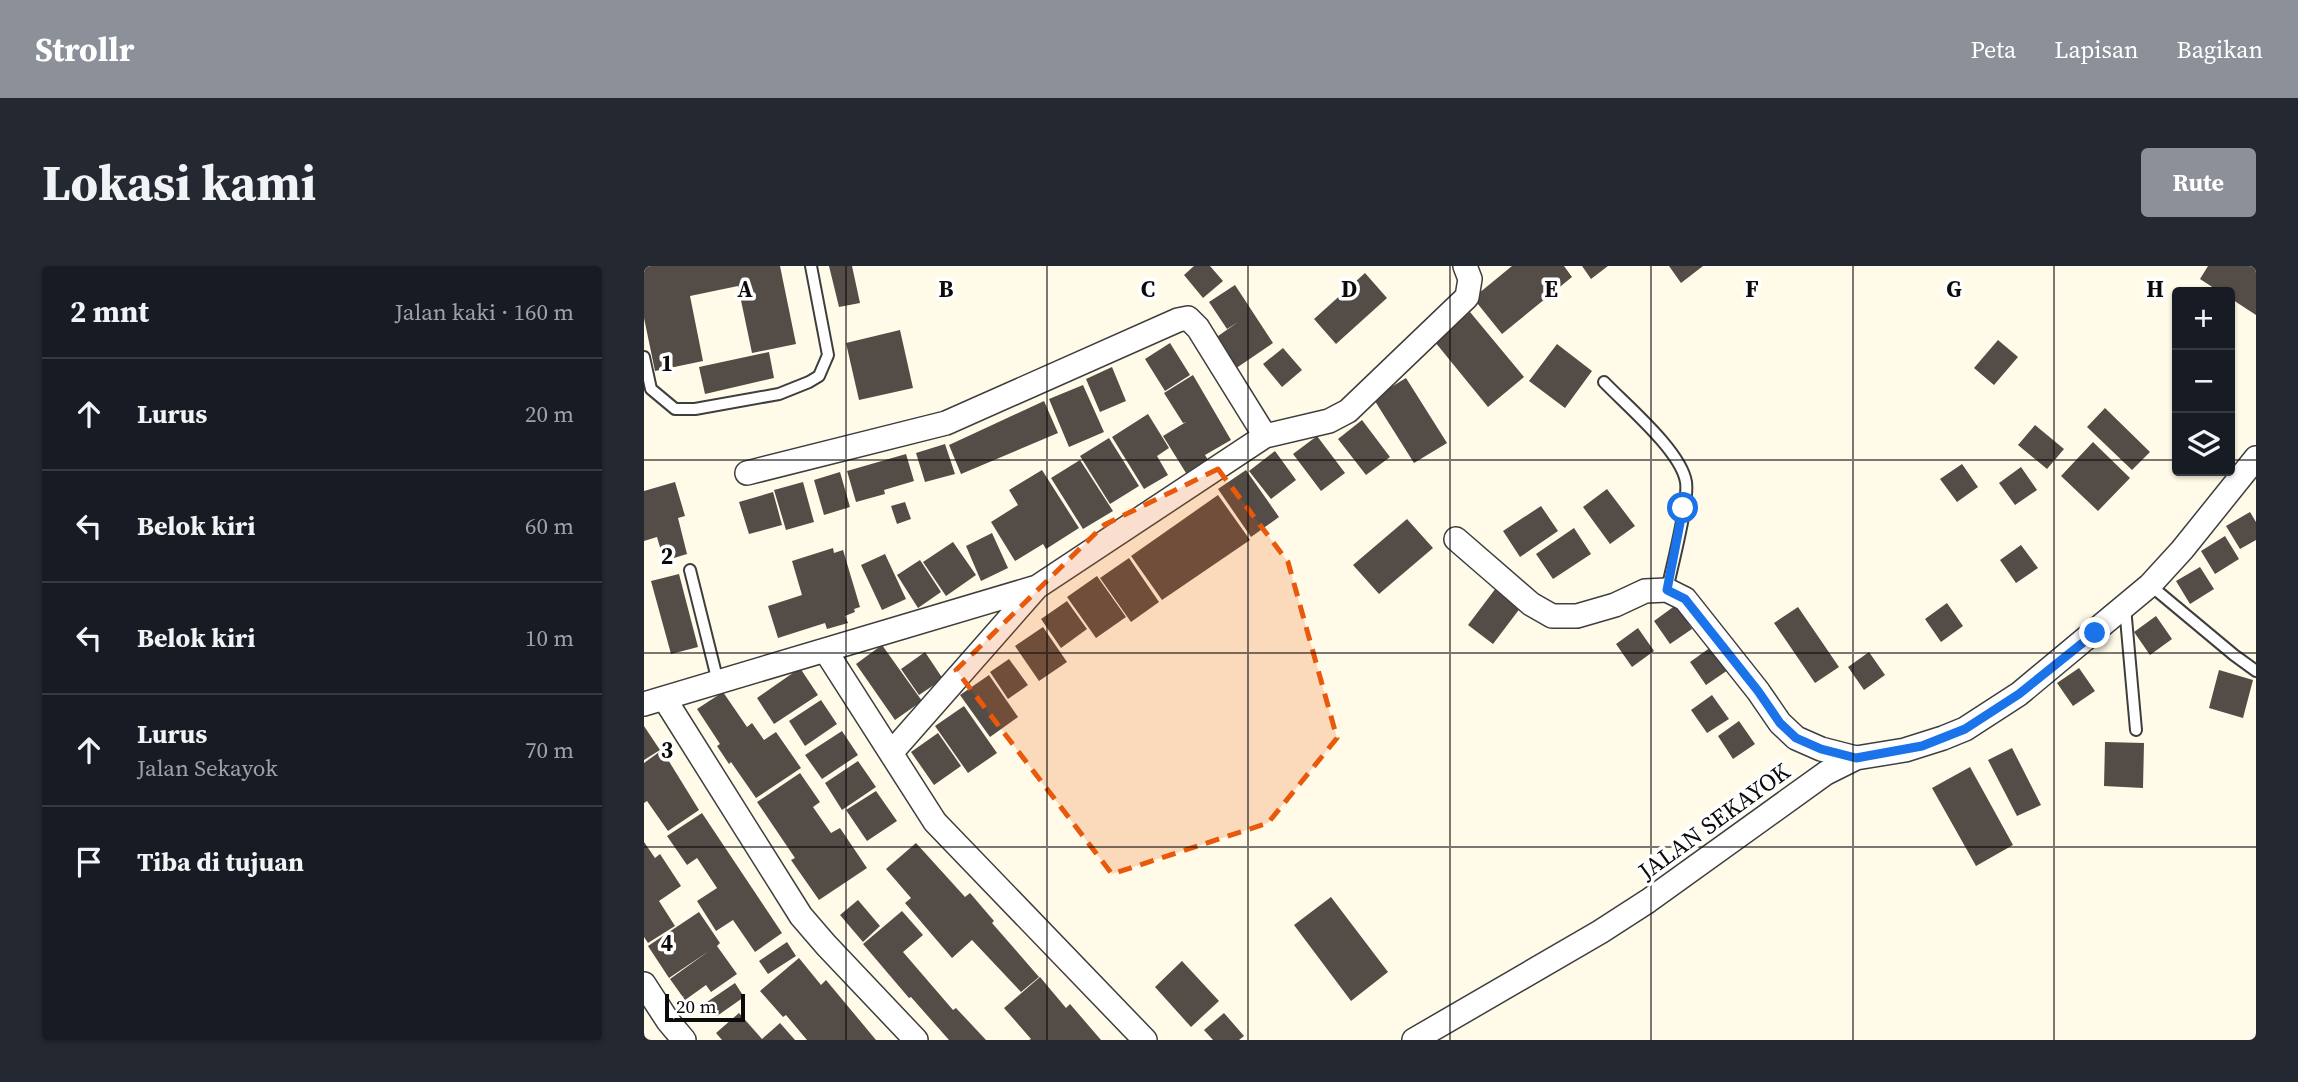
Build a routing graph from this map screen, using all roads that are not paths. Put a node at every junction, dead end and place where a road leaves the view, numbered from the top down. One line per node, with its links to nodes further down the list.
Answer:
1 (811, 266): 3 (lane)
2 (1465, 266): 5 (street)
3 (644, 357)
4 (1604, 382): 12 (lane)
5 (1265, 436): 7 (street); 11 (street)
6 (2256, 458): 10 (street, JALAN SEKAYOK)
7 (747, 473)
8 (1456, 539): 12 (street)
9 (690, 570): 16 (lane)
10 (2150, 585): 13 (street, JALAN SEKAYOK); 15 (lane)
11 (1037, 587): 14 (street); 19 (street)
12 (1667, 590): 20 (street)
13 (2125, 606): 18 (lane); 20 (street, JALAN SEKAYOK)
14 (825, 650): 16 (street); 19 (street)
15 (2256, 671)
16 (718, 682): 17 (street)
17 (654, 701): 23 (street)
18 (2136, 730)
19 (891, 753): 24 (street)
20 (1856, 758): 25 (street, JALAN SEKAYOK)
21 (644, 984): 22 (street)
22 (684, 1040)
23 (916, 1040)
24 (1145, 1040)
25 (1414, 1040)

